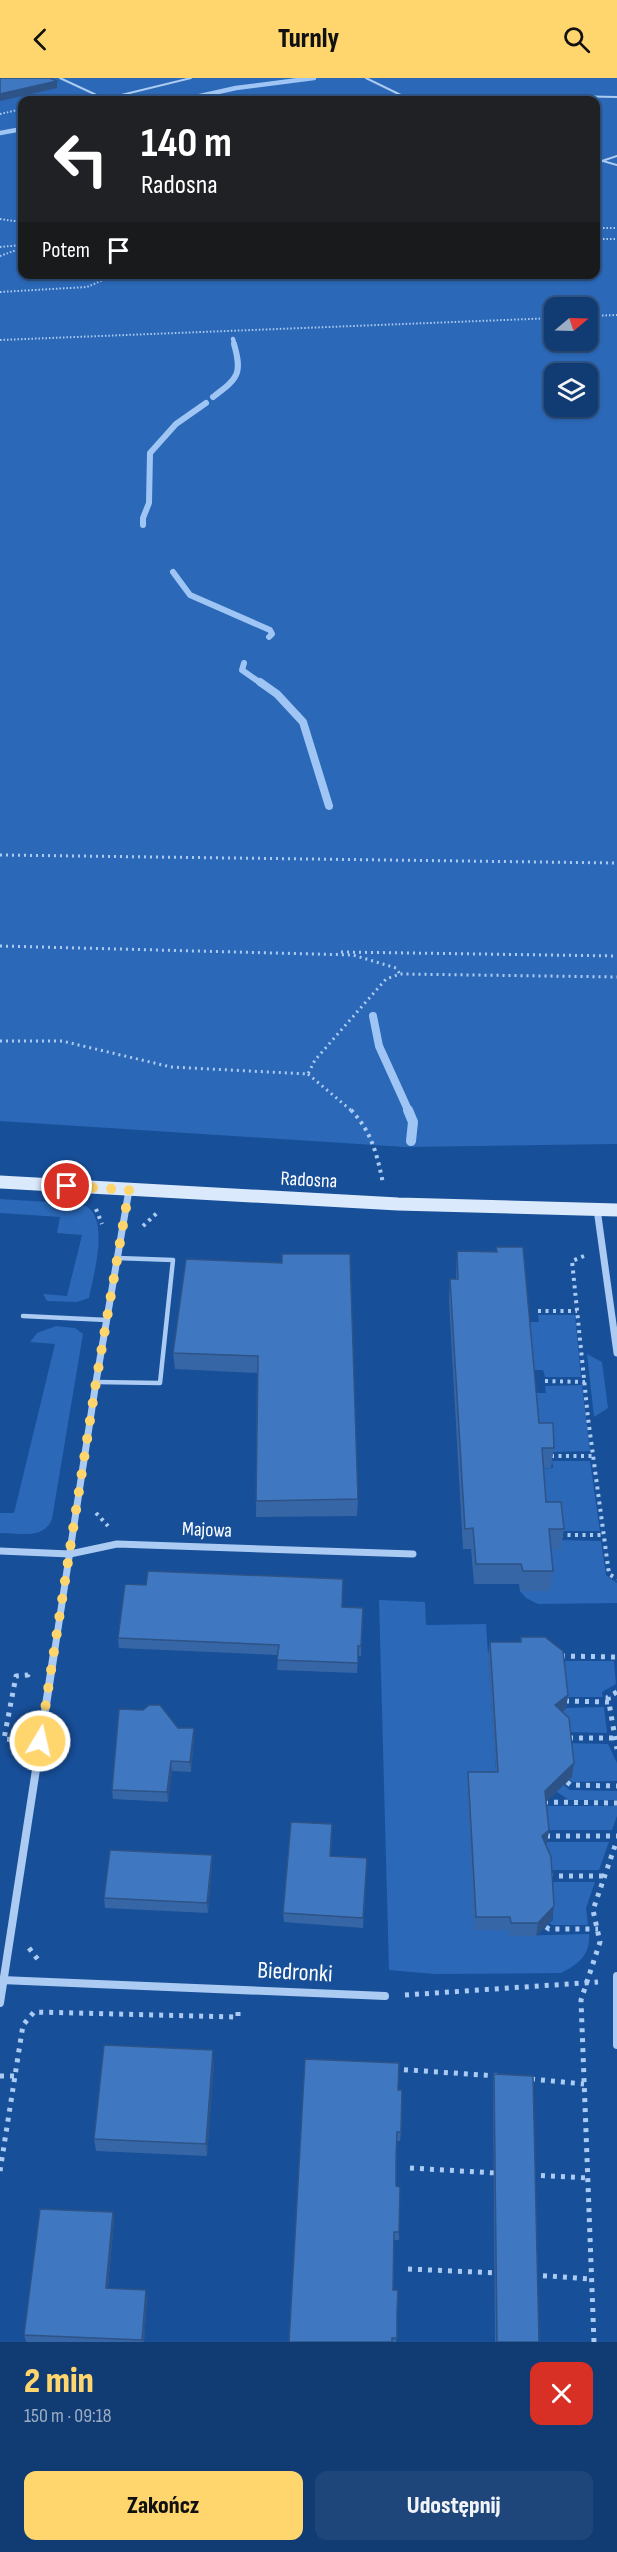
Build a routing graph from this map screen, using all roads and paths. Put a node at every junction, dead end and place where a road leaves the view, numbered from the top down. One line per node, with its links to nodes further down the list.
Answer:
1 (60, 78): 4 (lane)
2 (191, 78): 5 (lane)
3 (366, 78): 6 (lane)
4 (99, 96)
5 (117, 96)
6 (403, 96)
7 (600, 97): 8 (lane)
8 (617, 97)
9 (18, 110): 10 (path)
10 (0, 114)
11 (617, 156): 13 (lane)
12 (600, 162): 13 (lane)
13 (603, 162): 14 (lane)
14 (617, 165)
15 (0, 219): 16 (path)
16 (18, 221)
17 (600, 228): 18 (path)
18 (617, 228)
19 (600, 238): 20 (path)
20 (617, 239)
21 (18, 246): 22 (path)
22 (0, 247)
23 (18, 248): 24 (path)
24 (0, 256)
25 (105, 279): 26 (path)
26 (0, 292)
27 (617, 315): 28 (path)
28 (598, 316)
29 (544, 318): 30 (path)
30 (0, 340)
31 (0, 855): 32 (path)
32 (617, 863)
33 (0, 945): 34 (path)
34 (313, 952): 35 (path); 36 (path)
35 (617, 956)
36 (400, 974): 37 (path); 39 (path)
37 (617, 977)
38 (0, 1041): 39 (path)
39 (308, 1074): 40 (path)
40 (374, 1144)
41 (0, 1182): 42 (street, Radosna)
42 (129, 1190): 43 (street, Radosna); 46 (street)
43 (597, 1209): 44 (street, Radosna); 51 (street)
44 (617, 1210)
45 (583, 1249): 48 (path)
46 (117, 1258): 50 (street); 53 (lane)
47 (538, 1311): 48 (path)
48 (577, 1311): 54 (path)
49 (22, 1316): 50 (lane)
50 (107, 1320): 53 (street)
51 (617, 1353)
52 (545, 1381): 54 (path)
53 (96, 1382): 60 (street)
54 (585, 1382): 56 (path)
55 (551, 1456): 56 (path)
56 (594, 1456): 58 (path)
57 (559, 1535): 58 (path)
58 (603, 1535): 62 (path)
59 (0, 1551): 60 (street, Majowa)
60 (70, 1554): 61 (street, Majowa); 71 (street)
61 (413, 1554)
62 (617, 1579)
63 (617, 1657): 64 (path)
64 (555, 1660)
65 (30, 1665): 71 (path)
66 (617, 1692): 68 (path)
67 (565, 1701): 68 (path)
68 (609, 1702): 70 (path)
69 (568, 1738): 70 (path)
70 (614, 1738): 72 (path)
71 (40, 1741): 85 (street)
72 (617, 1749)
73 (567, 1782): 74 (path)
74 (617, 1786)
75 (544, 1802): 76 (path)
76 (617, 1803)
77 (546, 1836): 78 (path)
78 (617, 1836)
79 (617, 1840): 81 (path)
80 (549, 1876): 81 (path)
81 (604, 1876): 83 (path)
82 (546, 1926): 83 (path)
83 (598, 1929): 86 (path)
84 (617, 1977): 90 (street)
85 (2, 1980): 87 (street, Biedronki); 88 (street)
86 (584, 1984): 87 (path); 96 (path)
87 (385, 1996)
88 (0, 2003)
89 (238, 2017): 93 (path)
90 (617, 2045)
91 (386, 2069): 94 (path)
92 (0, 2076): 93 (path)
93 (15, 2076): 98 (path)
94 (499, 2076)
95 (522, 2078): 96 (path)
96 (584, 2084): 101 (path)
97 (410, 2169): 99 (path)
98 (0, 2171)
99 (499, 2173)
100 (521, 2174): 101 (path)
101 (588, 2178): 105 (path)
102 (408, 2269): 103 (path)
103 (502, 2273)
104 (525, 2274): 105 (path)
105 (592, 2279): 106 (path)
106 (594, 2342)

